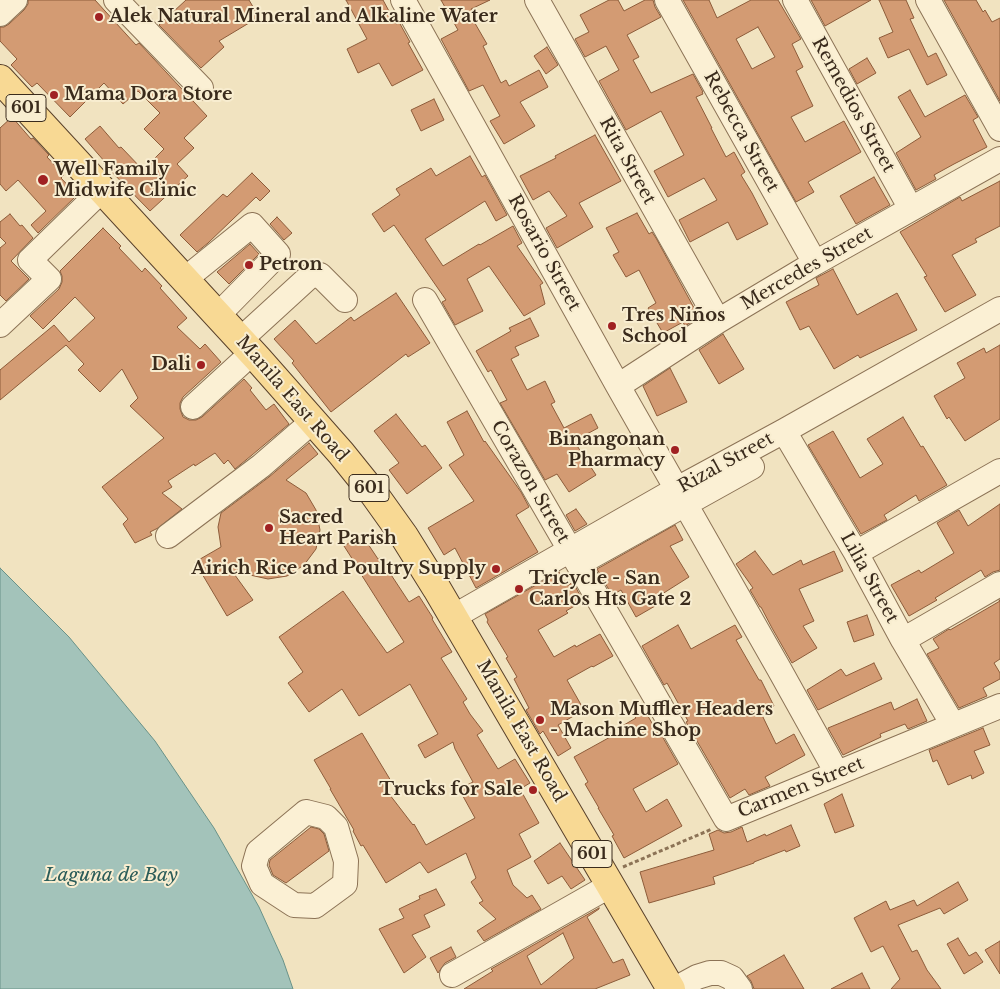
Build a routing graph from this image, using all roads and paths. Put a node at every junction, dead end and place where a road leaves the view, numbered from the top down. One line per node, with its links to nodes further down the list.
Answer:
1 (15, 0): 8 (street)
2 (116, 0): 10 (street)
3 (403, 0): 25 (street, Rosario Street)
4 (537, 0): 21 (street, Rita Street)
5 (667, 0): 15 (street, Rebecca Street)
6 (795, 0): 14 (street, Remedios Street)
7 (928, 0): 11 (street)
8 (0, 14)
9 (0, 79): 13 (main road, Manila East Road / 601)
10 (201, 88)
11 (1000, 129)
12 (1000, 159): 14 (street, Mercedes Street)
13 (102, 190): 16 (main road, Manila East Road / 601); 22 (street)
14 (911, 209): 15 (street, Mercedes Street)
15 (816, 264): 21 (street, Mercedes Street)
16 (185, 279): 20 (main road, Manila East Road / 601); 20 (street)
17 (345, 300): 24 (street)
18 (425, 300): 34 (street, Corazon Street)
19 (1000, 309): 26 (street, Rizal Street)
20 (218, 315): 24 (main road, Manila East Road / 601)
21 (718, 322): 25 (street, Mercedes Street)
22 (0, 325)
23 (1000, 326): 26 (street, Rizal Street)
24 (246, 346): 27 (street); 28 (main road, Manila East Road / 601)
25 (618, 386): 31 (street, Rosario Street)
26 (880, 386): 29 (street, Rizal Street)
27 (193, 407)
28 (313, 421): 32 (street); 36 (main road, Manila East Road / 601)
29 (788, 438): 31 (street, Rizal Street); 33 (street, Lilia Street)
30 (1000, 471): 33 (street)
31 (682, 497): 34 (street, Rizal Street); 40 (street, Rosario Street)
32 (168, 536)
33 (856, 554): 37 (street, Lilia Street)
34 (574, 557): 36 (street, Rizal Street); 41 (street, Corazon Street)
35 (1000, 584): 37 (street)
36 (457, 624): 42 (main road, Manila East Road / 601)
37 (903, 640): 39 (street, Lilia Street)
38 (1000, 706): 39 (street, Carmen Street)
39 (953, 725): 40 (street, Carmen Street)
40 (837, 773): 41 (street, Carmen Street)
41 (726, 819): 42 (path, Carmen Street)
42 (608, 880): 43 (street); 44 (main road, Manila East Road / 601)
43 (452, 975)
44 (670, 989)
45 (676, 989): 46 (street)
46 (740, 989)

